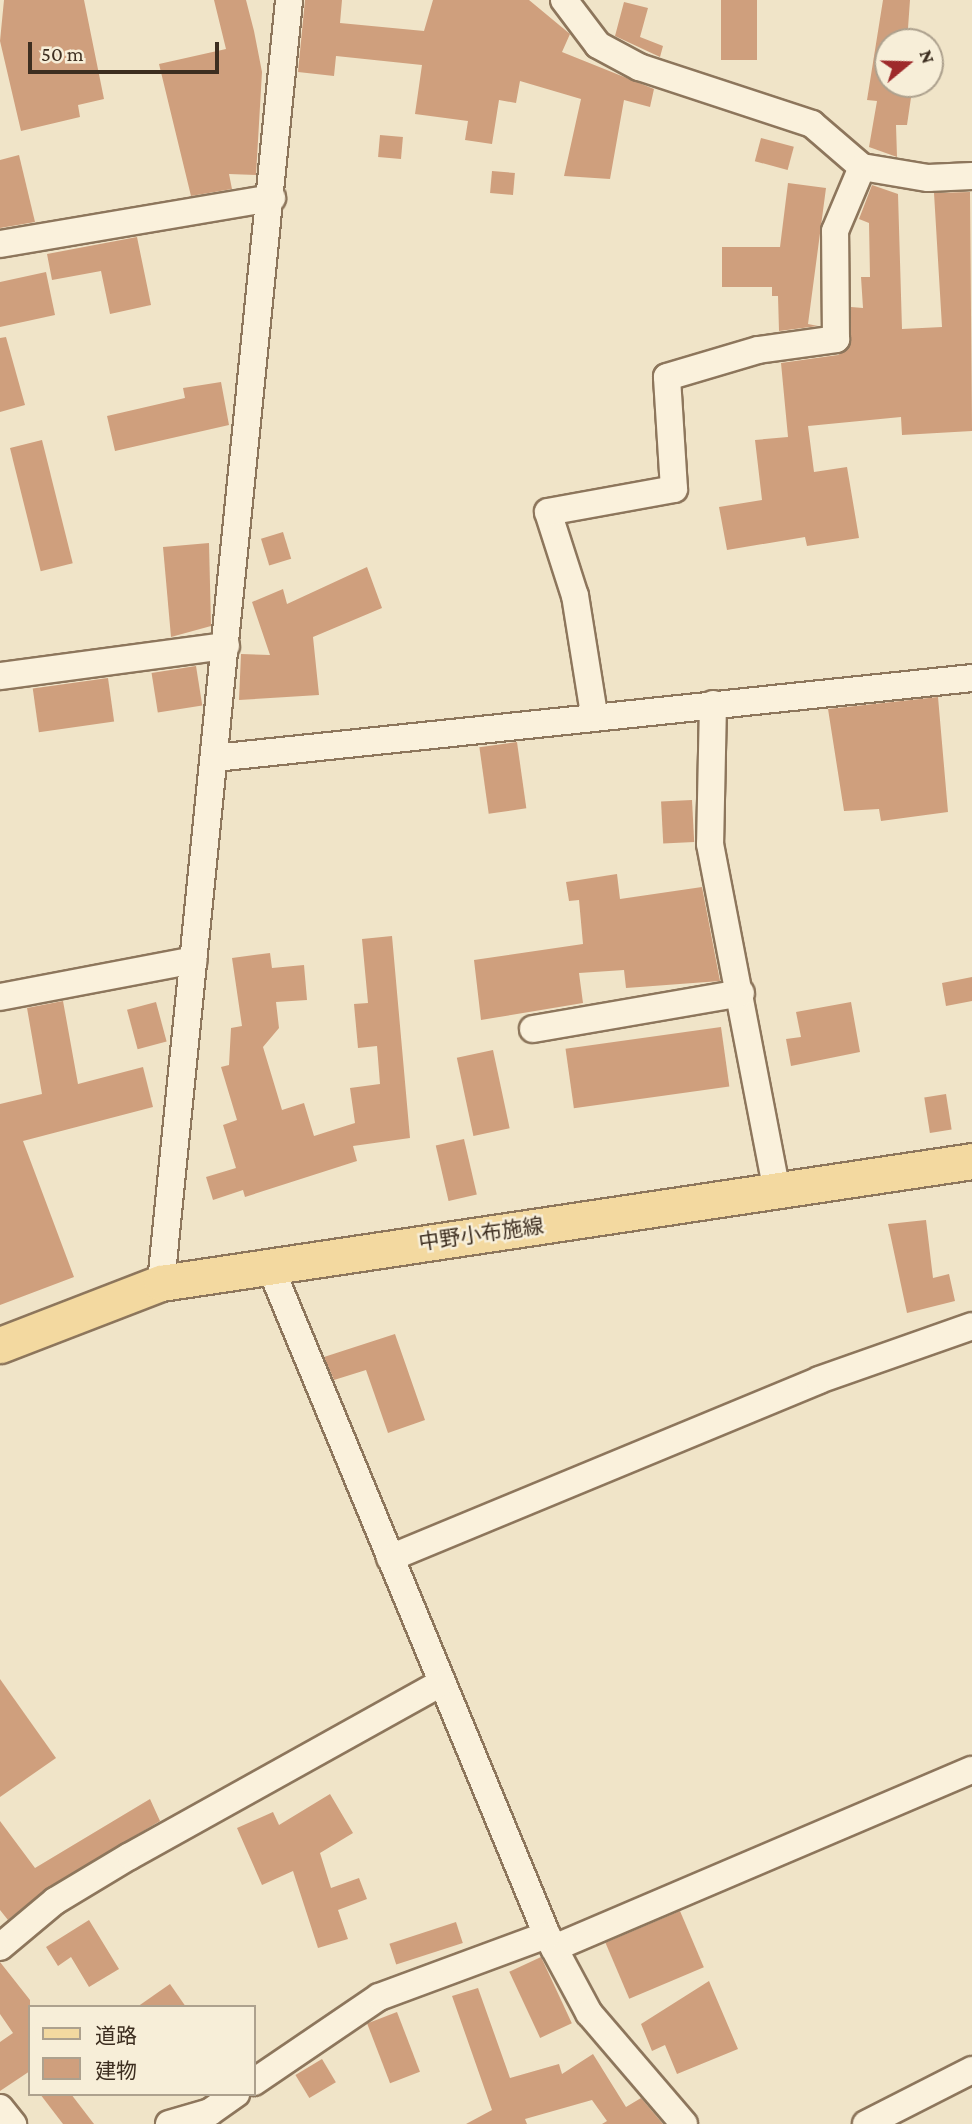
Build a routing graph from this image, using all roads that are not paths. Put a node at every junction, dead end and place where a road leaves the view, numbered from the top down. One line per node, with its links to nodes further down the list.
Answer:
1 (289, 0): 5 (street)
2 (564, 0): 3 (street)
3 (862, 167): 4 (street); 11 (street)
4 (972, 176)
5 (272, 198): 6 (street); 7 (street)
6 (0, 244)
7 (226, 646): 8 (street); 12 (street)
8 (0, 676)
9 (972, 678): 10 (street)
10 (713, 704): 11 (street); 14 (street)
11 (594, 714): 12 (street)
12 (215, 758): 13 (street)
13 (194, 960): 15 (street); 20 (street)
14 (741, 993): 16 (street); 18 (street)
15 (0, 997)
16 (533, 1029)
17 (972, 1161): 18 (main road, 中野小布施線)
18 (777, 1191): 19 (main road, 中野小布施線)
19 (269, 1265): 20 (main road, 中野小布施線); 23 (street)
20 (161, 1283): 22 (main road, 中野小布施線)
21 (972, 1326): 23 (street)
22 (0, 1345)
23 (390, 1558): 24 (street)
24 (441, 1683): 26 (street); 27 (street)
25 (972, 1770): 26 (street)
26 (550, 1942): 29 (street); 35 (street)
27 (0, 1947)
28 (972, 2070): 36 (street)
29 (256, 2081)
30 (234, 2096): 32 (street)
31 (0, 2108): 33 (street)
32 (216, 2118): 34 (street)
33 (13, 2124)
34 (169, 2124)
35 (684, 2124)
36 (866, 2124)

